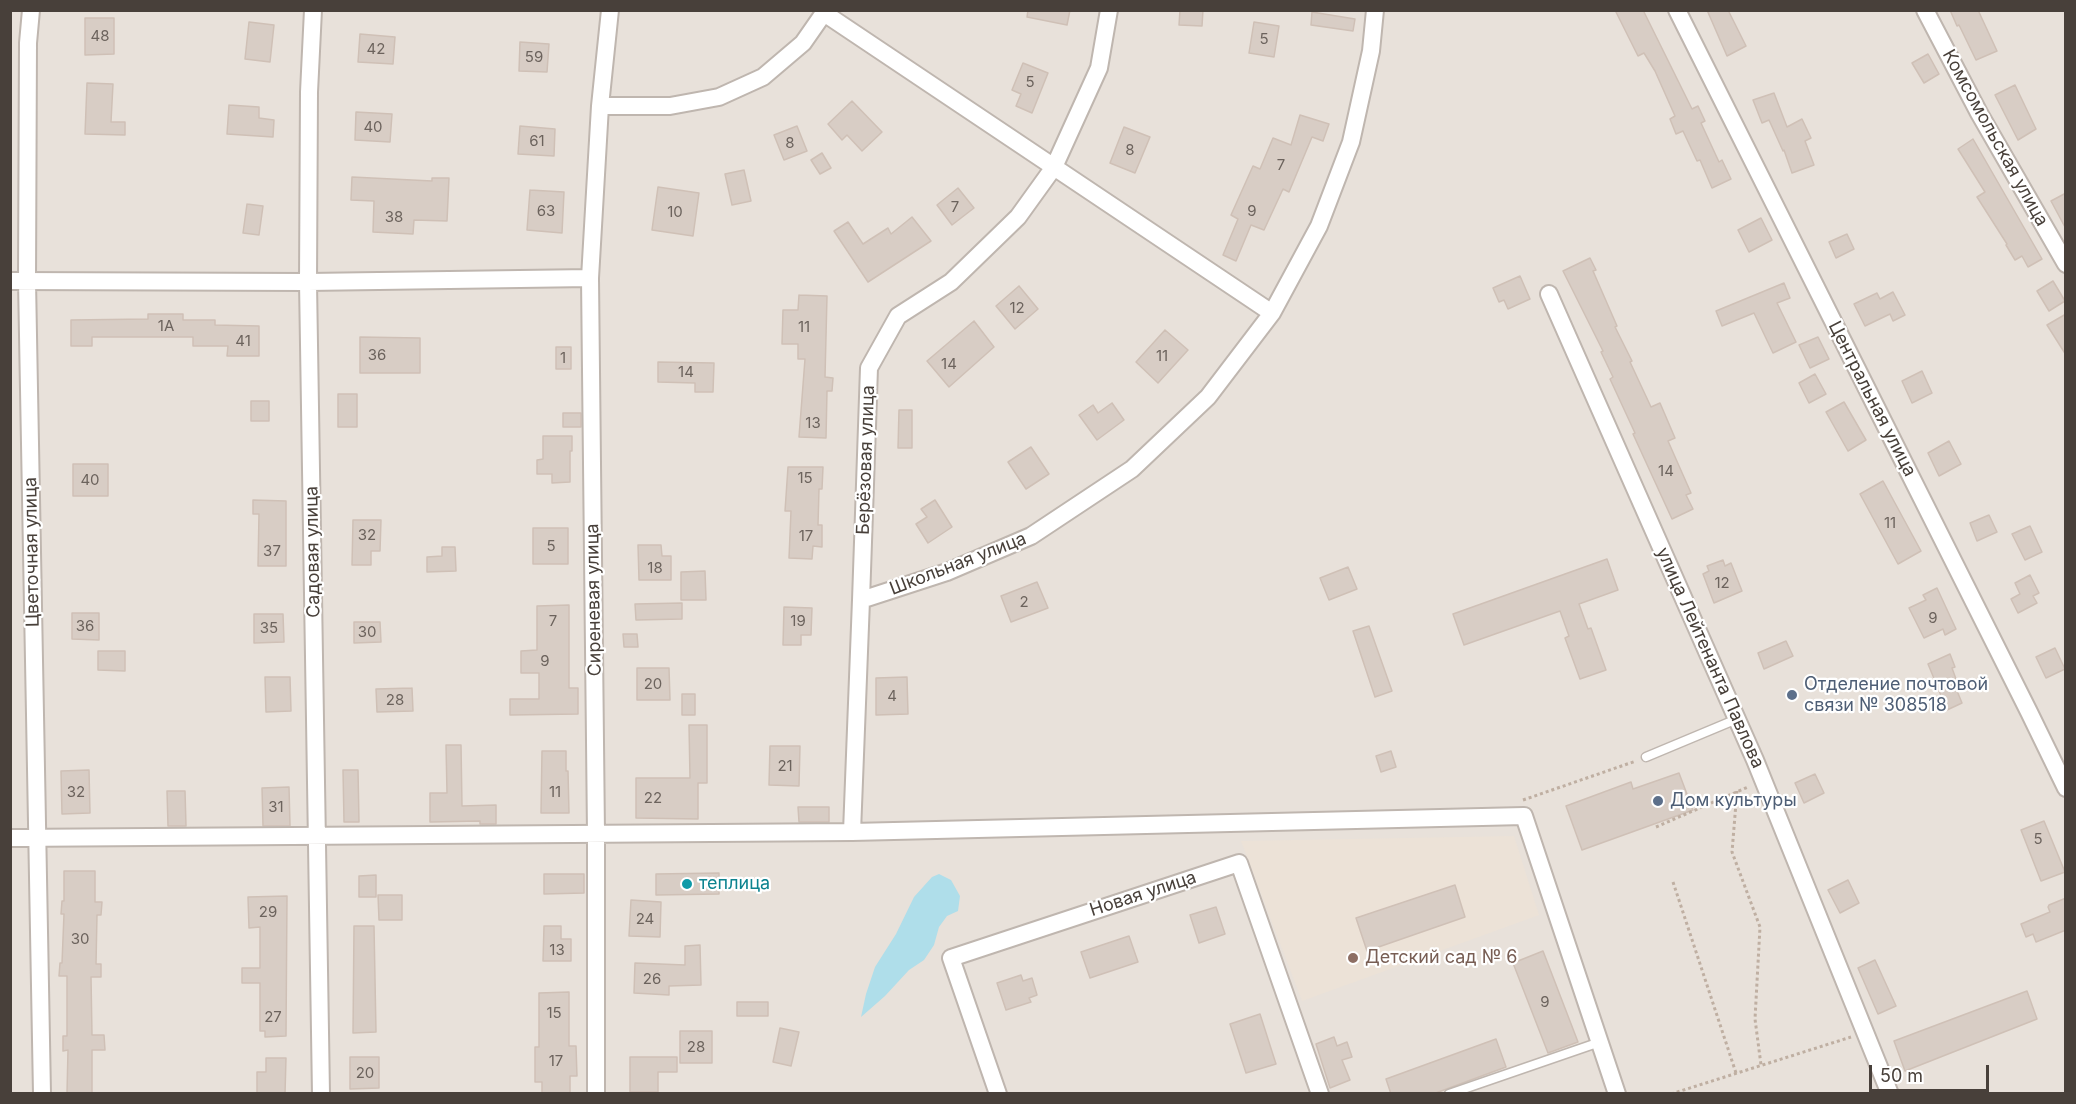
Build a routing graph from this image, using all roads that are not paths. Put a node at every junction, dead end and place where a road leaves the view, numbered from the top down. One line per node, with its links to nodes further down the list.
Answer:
1 (31, 10): 13 (street, Цветочная улица)
2 (314, 10): 14 (street, Садовая улица)
3 (610, 10): 9 (street, Сиреневая улица)
4 (1109, 10): 10 (street, Берёзовая улица)
5 (1375, 10): 16 (street, Школьная улица)
6 (1677, 10): 20 (street, Центральная улица)
7 (1925, 10): 11 (street, Комсомольская улица)
8 (825, 12): 9 (street); 10 (street)
9 (600, 106): 12 (street, Сиреневая улица)
10 (1054, 167): 16 (street); 17 (street, Берёзовая улица)
11 (2066, 264)
12 (590, 278): 14 (street); 22 (street, Сиреневая улица)
13 (19, 281): 14 (street); 24 (street, Цветочная улица)
14 (308, 282): 23 (street, Садовая улица)
15 (1549, 294): 18 (street, улица Лейтенанта Павлова)
16 (1272, 314): 17 (street, Школьная улица)
17 (861, 600): 21 (street)
18 (1737, 718): 19 (lane); 34 (street, улица Лейтенанта Павлова)
19 (1646, 757)
20 (2066, 788)
21 (852, 832): 22 (street); 26 (street)
22 (596, 834): 23 (street); 29 (street, Сиреневая улица)
23 (317, 836): 24 (street); 28 (street, Садовая улица)
24 (38, 837): 25 (street); 27 (street, Цветочная улица)
25 (10, 838)
26 (1600, 1042): 32 (lane); 33 (street)
27 (42, 1094)
28 (321, 1094)
29 (596, 1094)
30 (998, 1094): 31 (street, Новая улица)
31 (1320, 1094)
32 (1449, 1094)
33 (1617, 1094)
34 (1890, 1094)

